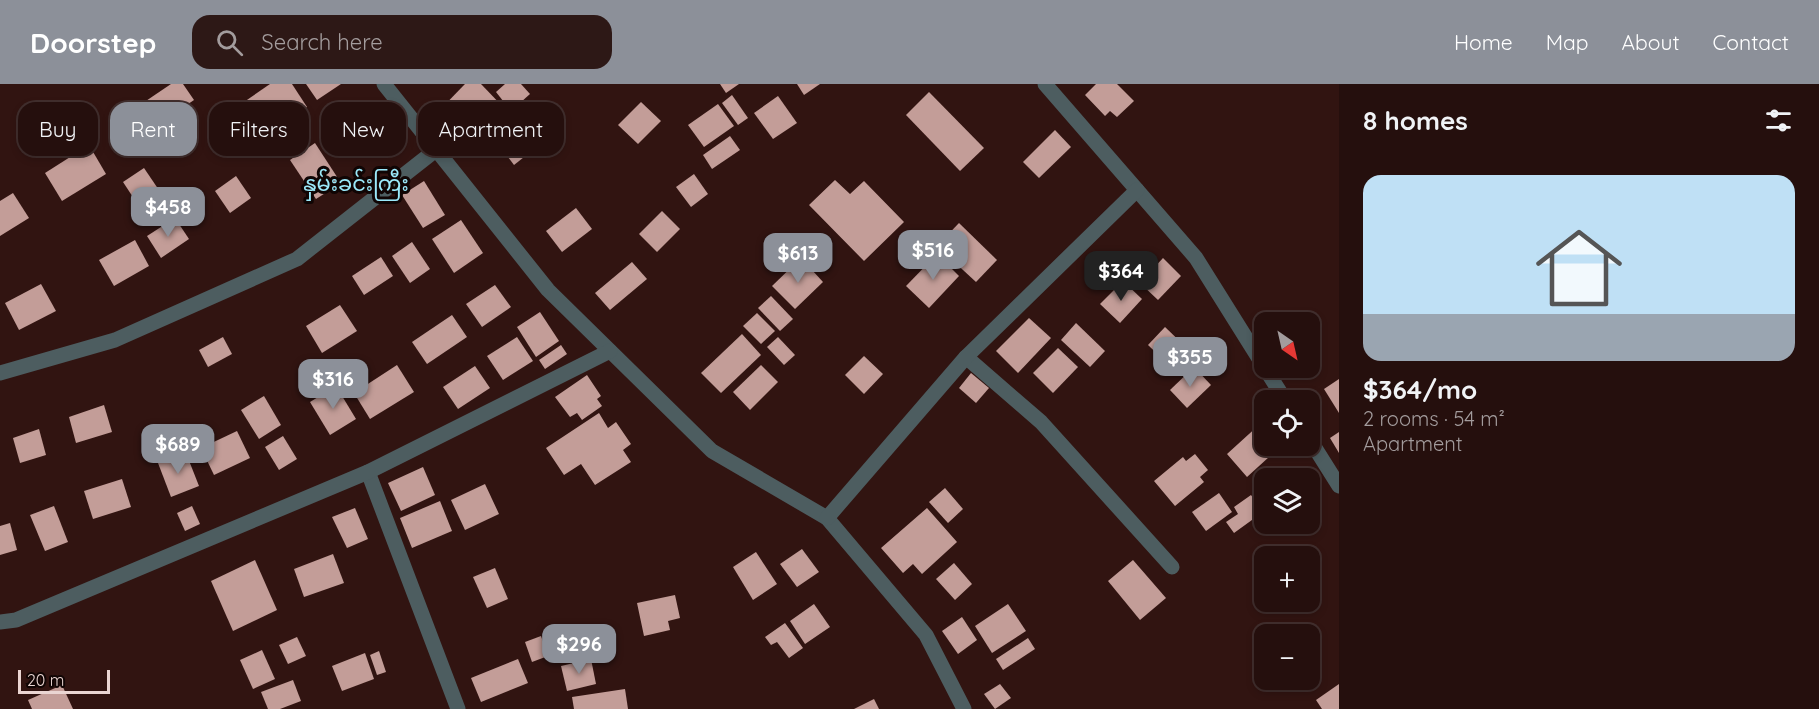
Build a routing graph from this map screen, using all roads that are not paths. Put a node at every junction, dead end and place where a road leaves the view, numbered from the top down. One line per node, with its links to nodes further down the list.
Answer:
1 (384, 84): 3 (street)
2 (1045, 84): 6 (street)
3 (418, 126)
4 (428, 156): 9 (street)
5 (443, 156): 7 (street)
6 (1137, 190): 8 (street); 10 (street)
7 (610, 351): 12 (street); 14 (street)
8 (966, 357): 14 (street); 15 (street)
9 (0, 373)
10 (1279, 390)
11 (1320, 456): 13 (street)
12 (369, 472): 16 (street); 17 (street)
13 (1339, 486)
14 (827, 518): 18 (street)
15 (1172, 567)
16 (0, 622)
17 (458, 709)
18 (964, 709)

